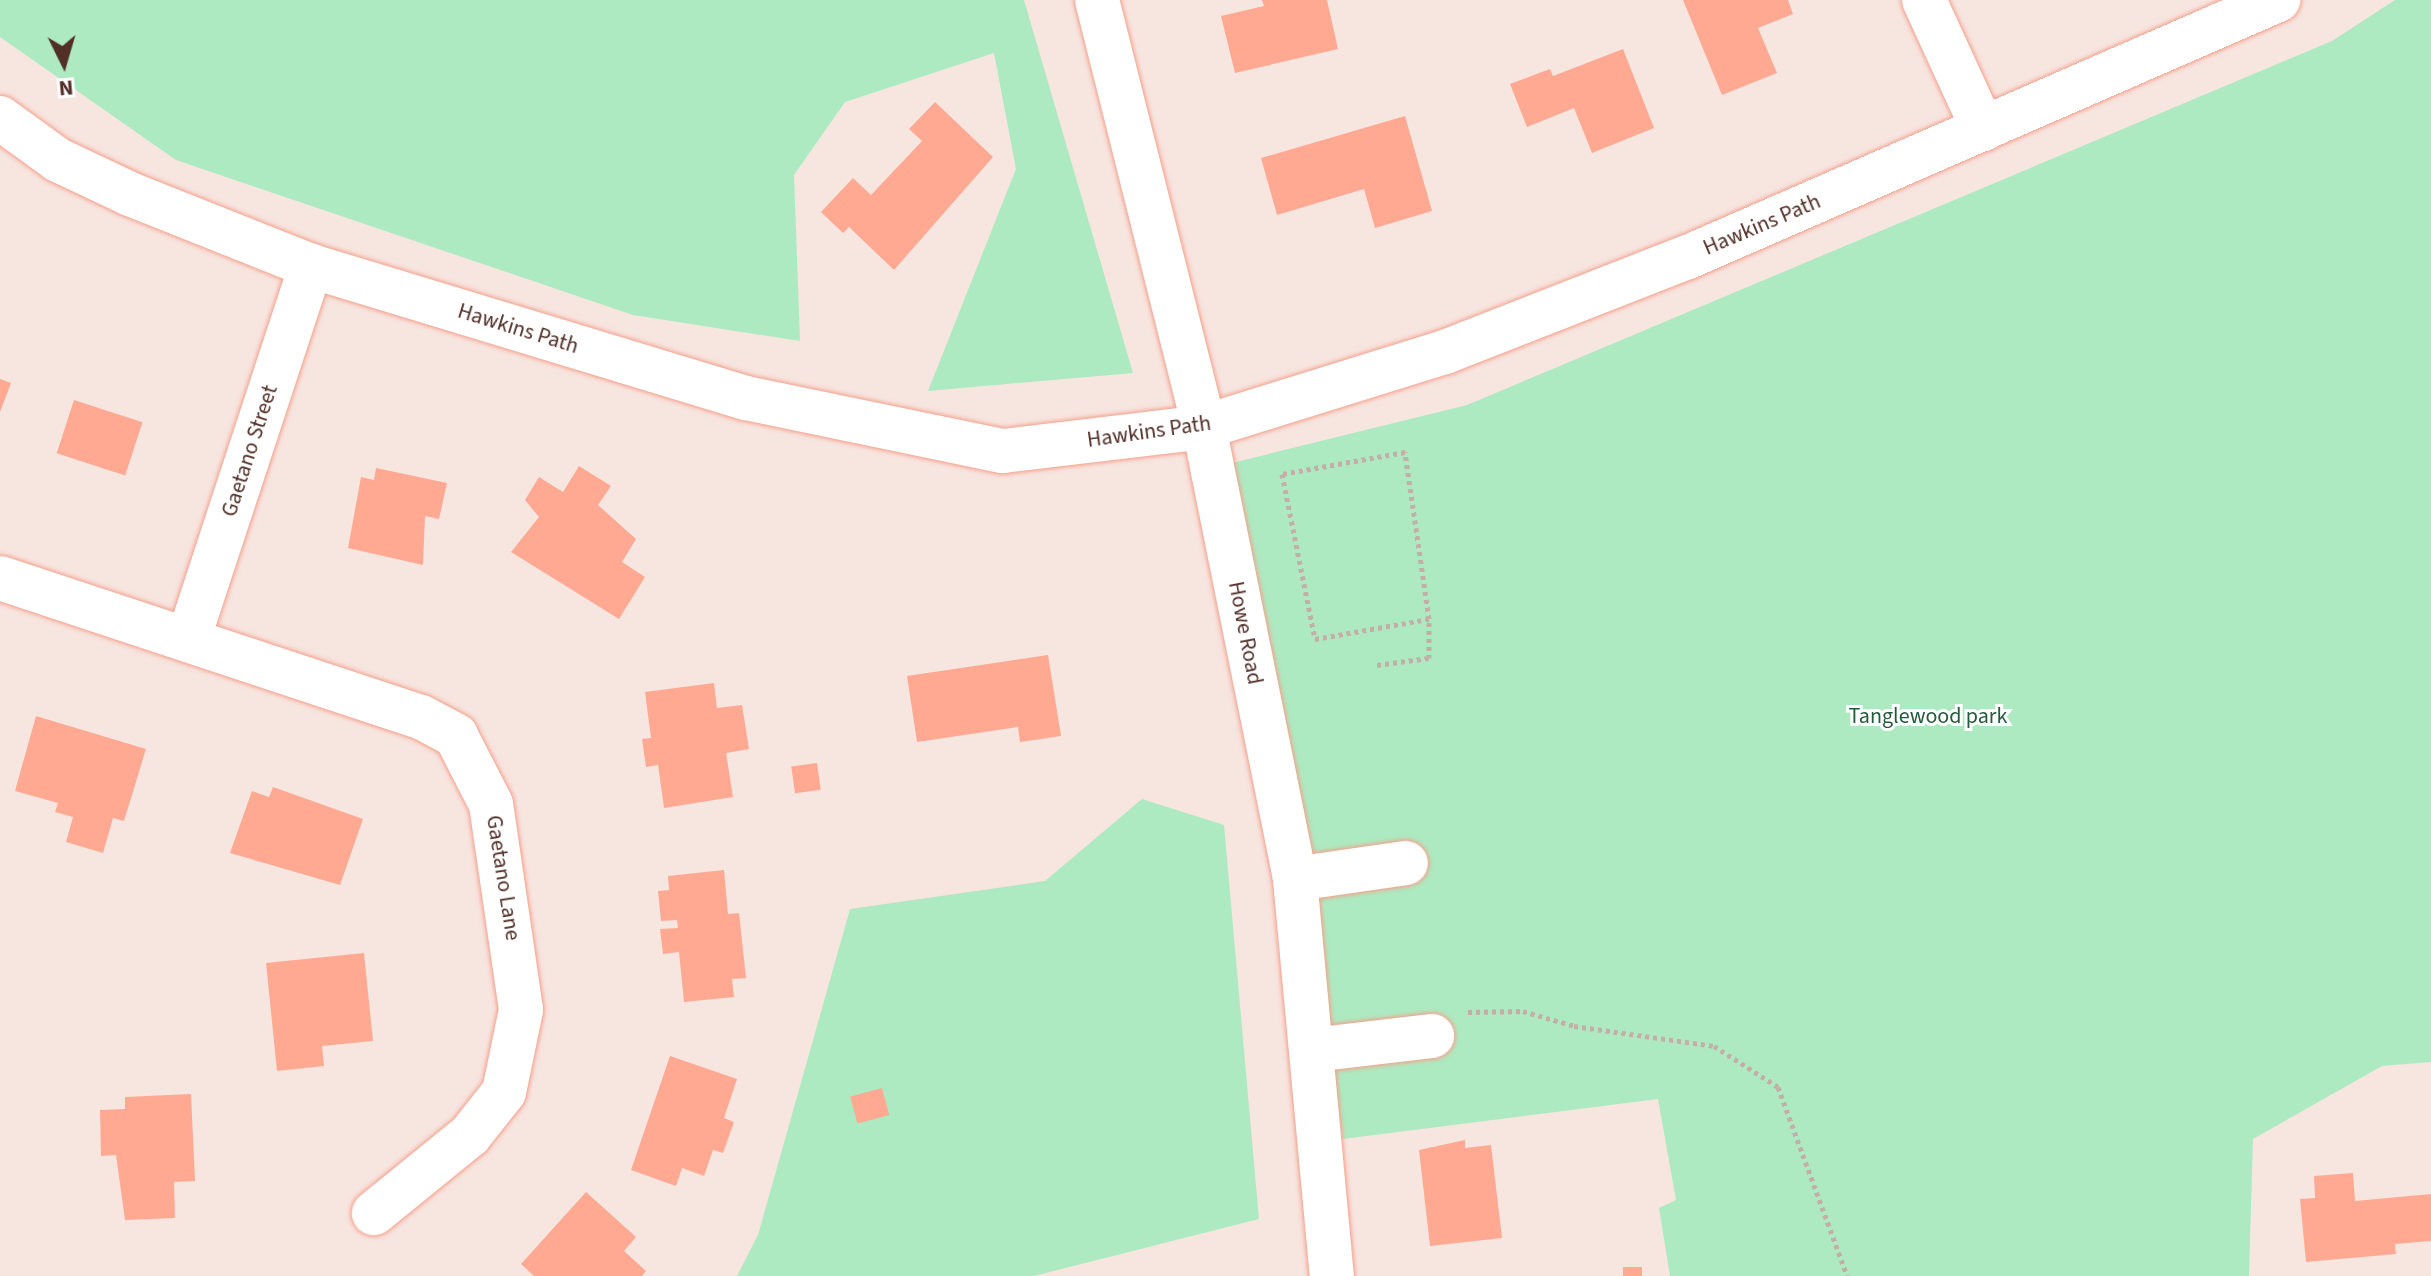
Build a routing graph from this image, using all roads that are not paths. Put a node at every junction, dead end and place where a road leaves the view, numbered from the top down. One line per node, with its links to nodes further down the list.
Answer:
1 (1097, 0): 7 (street, Howe Road)
2 (1924, 0): 5 (street)
3 (2278, 0): 5 (street, Hawkins Path)
4 (0, 118): 6 (street, Hawkins Path)
5 (1983, 129): 7 (street, Hawkins Path)
6 (311, 266): 7 (street, Hawkins Path); 9 (street, Gaetano Street)
7 (1204, 427): 11 (street, Howe Road)
8 (0, 578): 9 (street, Gaetano Lane)
9 (189, 637): 14 (street, Gaetano Lane)
10 (1406, 863): 11 (street)
11 (1295, 879): 13 (street, Howe Road)
12 (1446, 1024): 13 (street)
13 (1312, 1050): 15 (street, Howe Road)
14 (374, 1213)
15 (1332, 1276)

